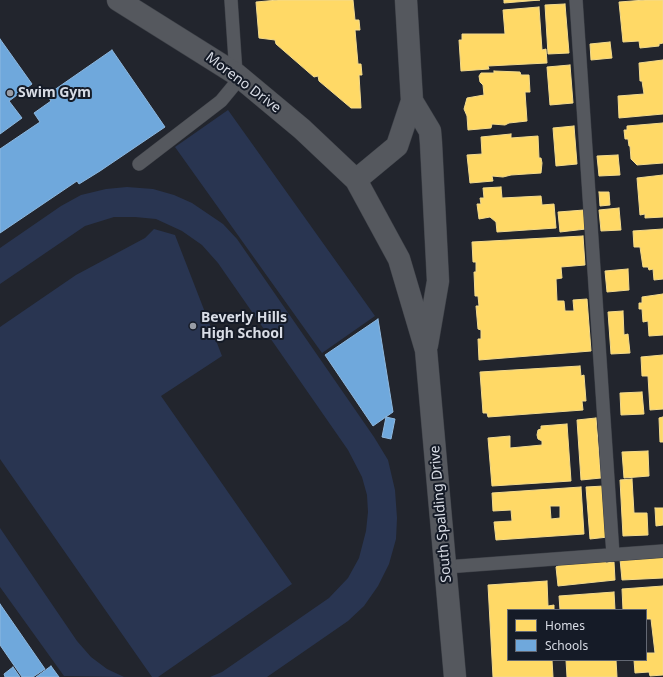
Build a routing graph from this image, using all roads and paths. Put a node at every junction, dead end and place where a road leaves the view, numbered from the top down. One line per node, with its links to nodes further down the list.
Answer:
1 (118, 0): 5 (street, Moreno Drive)
2 (231, 0): 5 (lane)
3 (406, 0): 6 (street, South Spalding Drive)
4 (576, 0): 11 (lane)
5 (238, 76): 7 (lane); 8 (street, Moreno Drive)
6 (412, 101): 8 (street, South Spalding Drive); 9 (street, South Spalding Drive)
7 (139, 164)
8 (356, 180): 9 (street, South Spalding Drive)
9 (426, 350): 12 (street, South Spalding Drive)
10 (663, 551): 11 (lane)
11 (613, 554): 12 (lane)
12 (446, 567): 13 (street, South Spalding Drive)
13 (455, 677)

